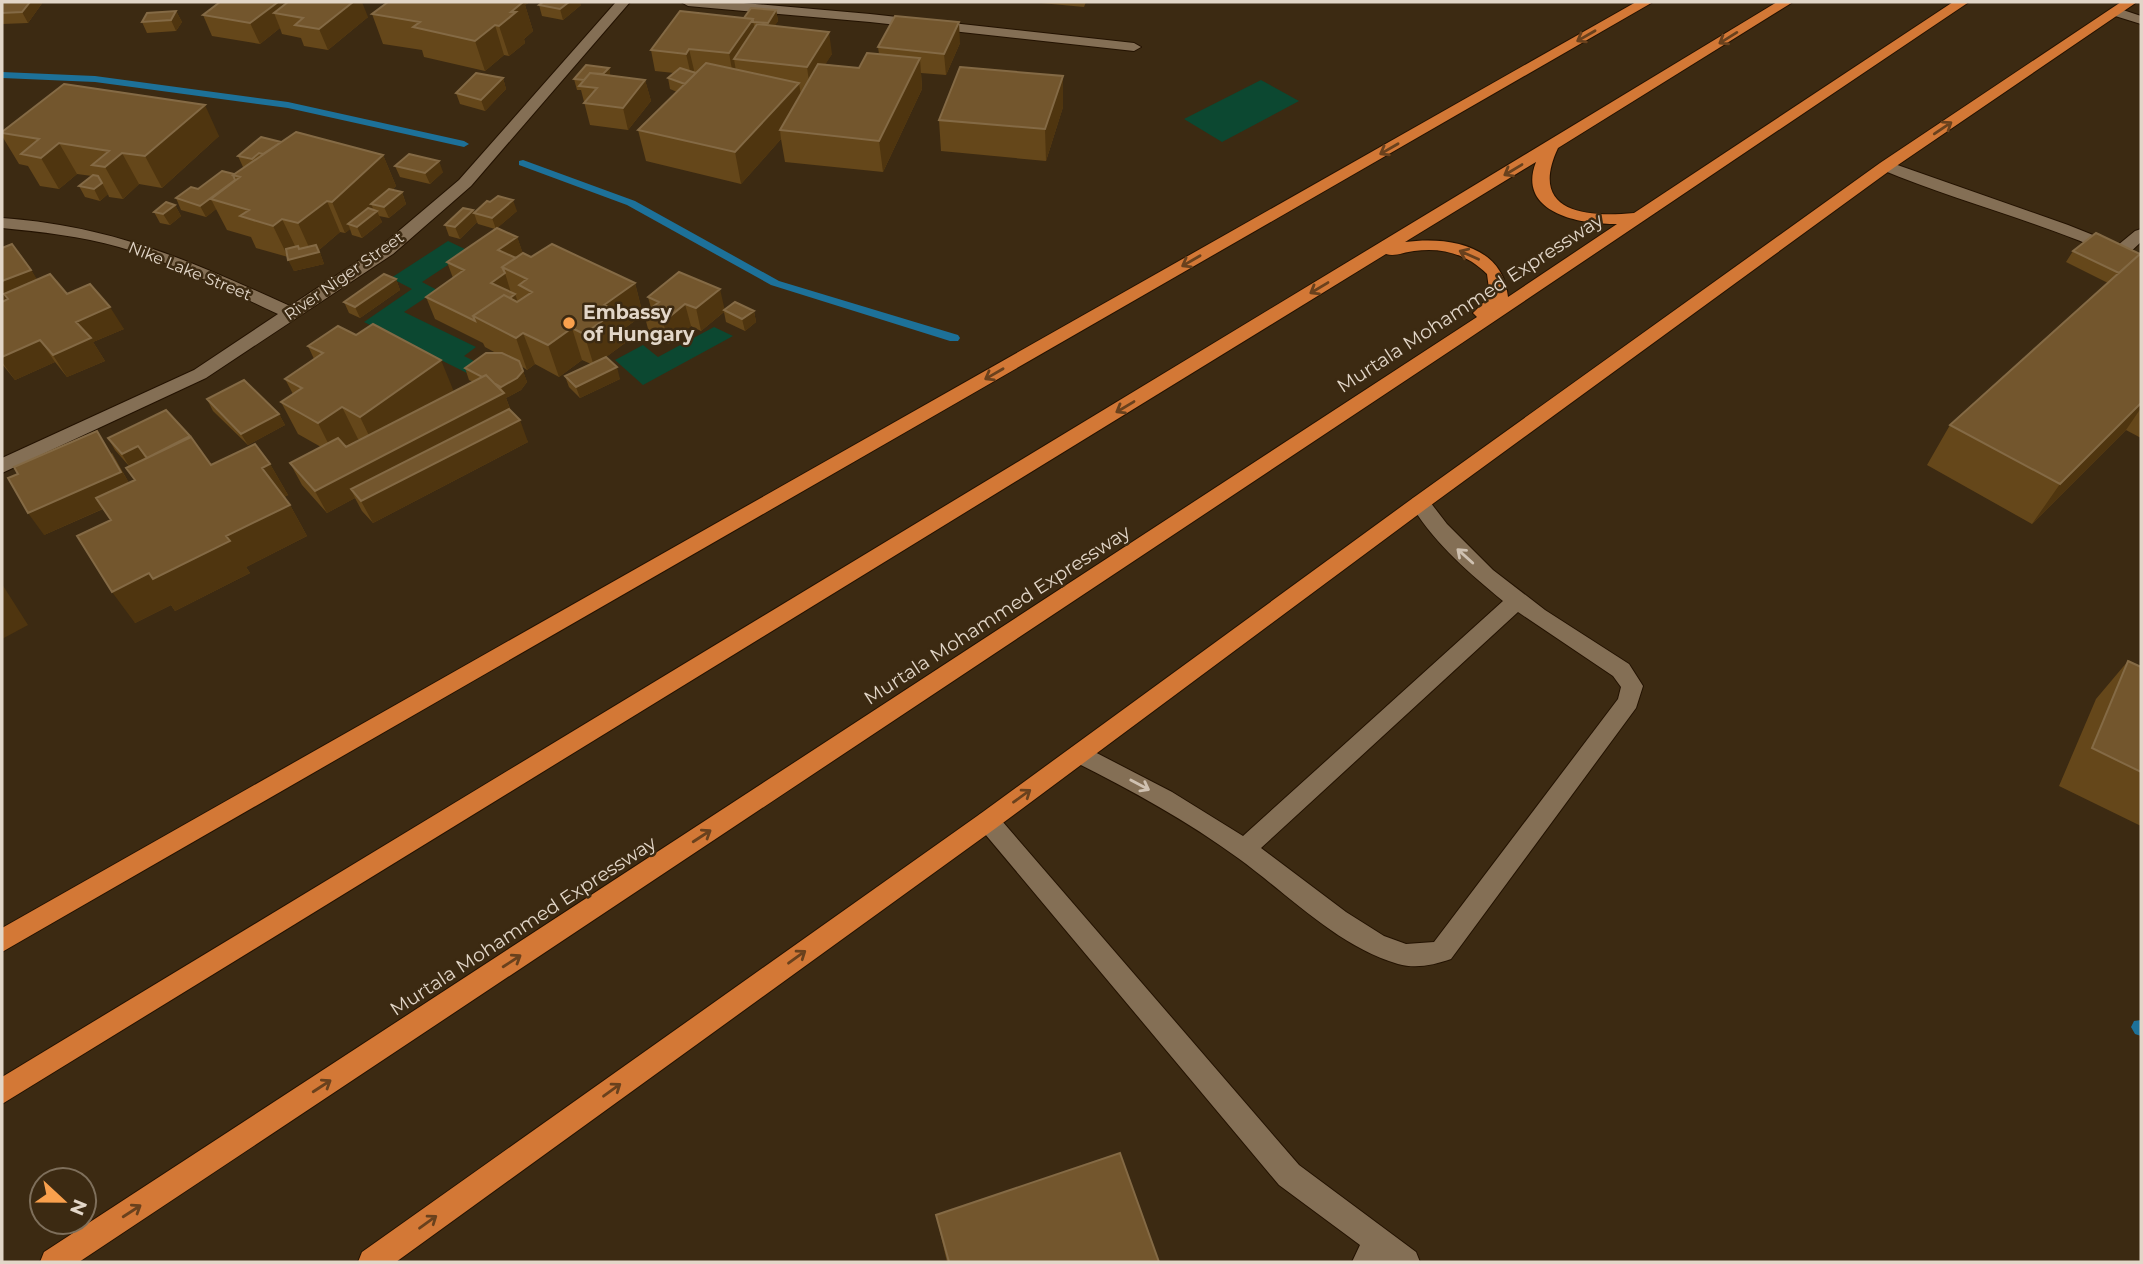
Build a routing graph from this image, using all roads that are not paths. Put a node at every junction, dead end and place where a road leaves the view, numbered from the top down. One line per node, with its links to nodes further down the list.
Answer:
1 (623, 2): 18 (street, River Niger Street)
2 (688, 2): 9 (street)
3 (1646, 2): 26 (highway, one-way to 26)
4 (1786, 2): 10 (highway, one-way to 10)
5 (1962, 2): 12 (highway, Murtala Mohammed Expressway)
6 (2130, 2): 7 (highway)
7 (2117, 12): 8 (street); 11 (highway, one-way to 7)
8 (2141, 20)
9 (1135, 47)
10 (1551, 147): 12 (highway); 17 (highway, one-way to 17)
11 (1886, 166): 15 (street); 21 (highway)
12 (1642, 217): 19 (highway, Murtala Mohammed Expressway)
13 (2, 223): 18 (street, Nike Lake Street)
14 (2141, 234): 15 (street)
15 (2120, 252): 16 (street)
16 (2141, 256)
17 (1359, 264): 19 (highway, one-way to 17); 27 (highway, one-way to 27)
18 (292, 314): 20 (street, River Niger Street)
19 (1456, 339): 31 (highway, Murtala Mohammed Expressway, one-way to 19)
20 (2, 466)
21 (1420, 503): 22 (street, one-way to 21); 23 (highway)
22 (1516, 601): 25 (street); 25 (street)
23 (1079, 754): 24 (highway, one-way to 23); 25 (street, one-way to 25)
24 (988, 821): 30 (street); 32 (highway, one-way to 24)
25 (1244, 849)
26 (2, 941)
27 (59, 1056): 28 (highway); 29 (highway)
28 (2, 1084)
29 (2, 1091)
30 (1373, 1252): 33 (street)
31 (54, 1262)
32 (372, 1262)
33 (1406, 1262)

